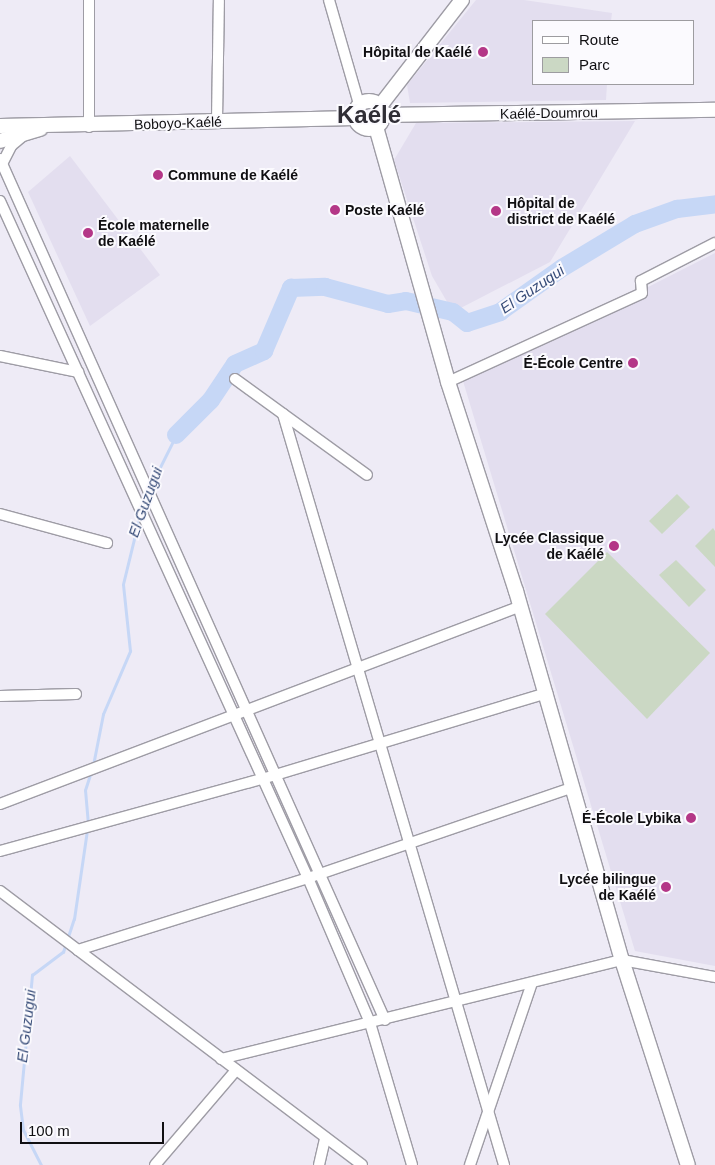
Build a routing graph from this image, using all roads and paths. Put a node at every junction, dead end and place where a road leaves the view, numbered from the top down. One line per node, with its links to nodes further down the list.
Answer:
1 (89, 0): 11 (street)
2 (218, 0): 8 (street)
3 (329, 0): 6 (street)
4 (462, 0): 7 (main road)
5 (715, 110): 7 (main road, Kaélé-Doumrou)
6 (357, 111): 7 (main road, Kaélé-Doumrou); 7 (main road); 8 (main road, Boboyo-Kaélé)
7 (380, 116): 20 (main road)
8 (217, 121): 11 (main road, Boboyo-Kaélé)
9 (0, 126): 10 (main road, Boboyo-Kaélé)
10 (45, 127): 11 (main road, Boboyo-Kaélé); 12 (main road)
11 (88, 127)
12 (23, 136): 13 (main road); 14 (street)
13 (0, 140)
14 (1, 161): 30 (street)
15 (0, 202): 18 (street)
16 (715, 243): 20 (street)
17 (0, 356): 18 (street)
18 (78, 372): 31 (street)
19 (236, 379): 21 (street)
20 (448, 382): 25 (main road)
21 (283, 414): 22 (street); 26 (street)
22 (367, 475)
23 (0, 514): 24 (street)
24 (107, 543)
25 (521, 606): 26 (street); 27 (main road)
26 (356, 670): 30 (street); 32 (street)
27 (546, 693): 32 (street); 35 (main road)
28 (76, 694): 29 (street)
29 (0, 696)
30 (247, 713): 31 (street); 33 (street)
31 (234, 717): 34 (street); 36 (street)
32 (381, 743): 33 (street); 37 (street)
33 (275, 774): 34 (street); 39 (street)
34 (262, 779): 38 (street); 40 (street)
35 (574, 787): 37 (street); 43 (main road)
36 (0, 804)
37 (411, 843): 39 (street); 46 (street)
38 (0, 851)
39 (320, 873): 40 (street); 47 (street)
40 (308, 878): 42 (street); 48 (street)
41 (0, 891): 42 (street)
42 (78, 950): 49 (street)
43 (622, 960): 44 (street); 45 (street); 59 (main road)
44 (715, 977)
45 (532, 983): 46 (street); 51 (street)
46 (457, 1001): 47 (street); 51 (street)
47 (385, 1020): 48 (street)
48 (370, 1023): 49 (street); 56 (street)
49 (221, 1059): 50 (street)
50 (236, 1070): 52 (street); 53 (street)
51 (488, 1111): 57 (street); 58 (street)
52 (325, 1138): 54 (street); 55 (street)
53 (155, 1165)
54 (319, 1165)
55 (362, 1165)
56 (412, 1165)
57 (470, 1165)
58 (504, 1165)
59 (688, 1165)

